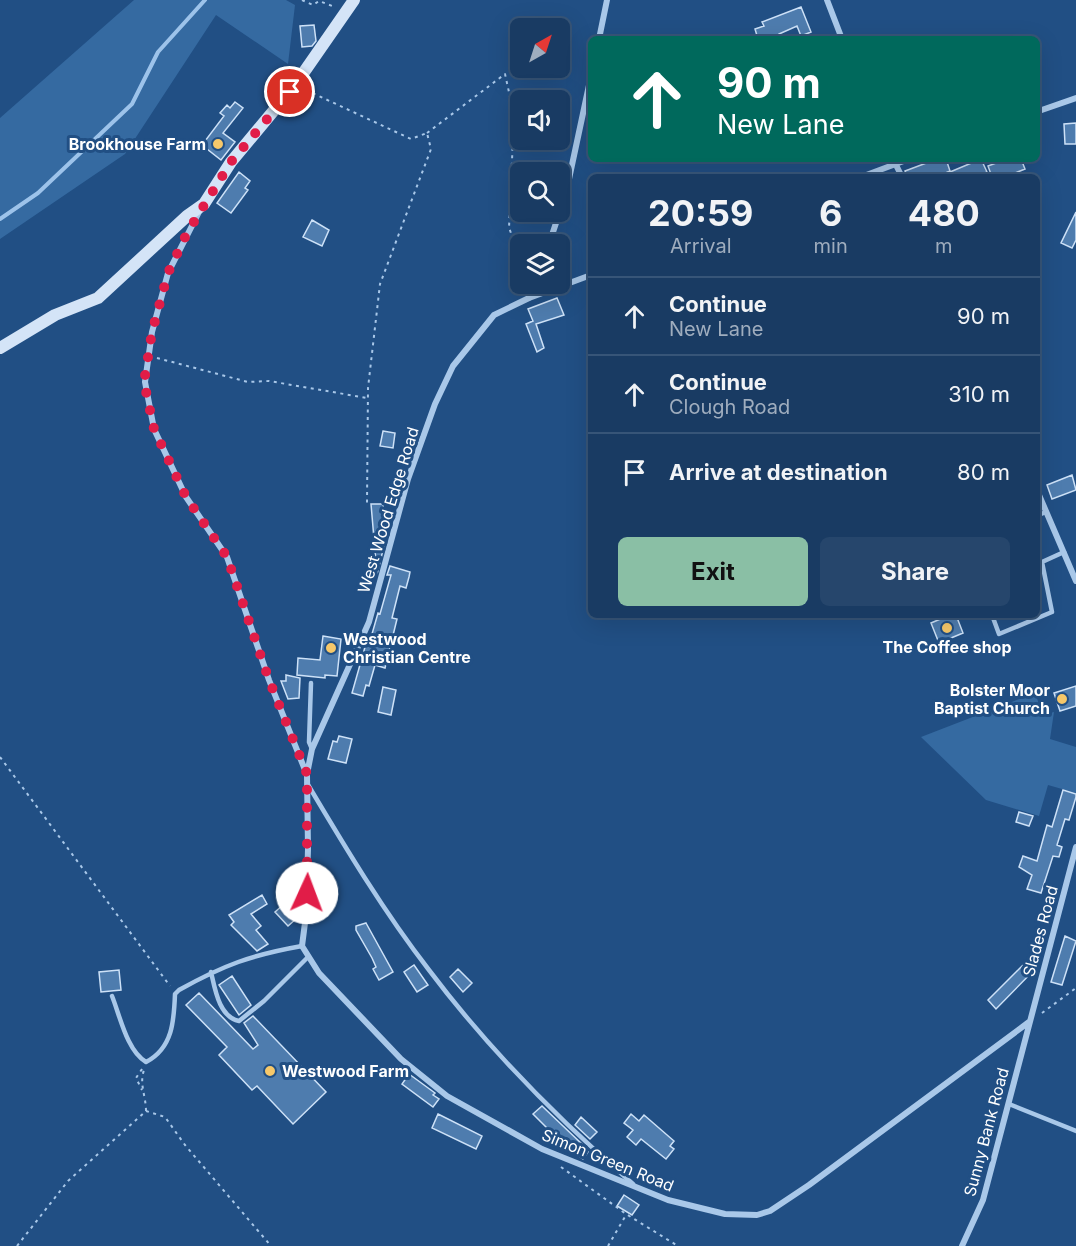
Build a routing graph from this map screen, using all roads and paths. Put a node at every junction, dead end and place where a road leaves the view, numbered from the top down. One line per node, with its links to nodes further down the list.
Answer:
1 (302, 0): 5 (path)
2 (354, 0): 8 (street)
3 (607, 0): 6 (street)
4 (827, 0): 7 (street)
5 (324, 2)
6 (600, 36)
7 (841, 36)
8 (295, 85): 12 (path); 15 (street)
9 (588, 90): 17 (street)
10 (1076, 98): 11 (street)
11 (1040, 111)
12 (426, 133): 16 (path); 23 (path)
13 (894, 162): 14 (street)
14 (868, 174)
15 (204, 204): 21 (street); 22 (street)
16 (511, 234)
17 (552, 234)
18 (588, 276): 20 (street, West Wood Edge Road)
19 (531, 294): 20 (street)
20 (529, 298): 34 (street, West Wood Edge Road)
21 (0, 348)
22 (147, 354): 23 (path); 36 (street)
23 (367, 398): 25 (path)
24 (1040, 498): 26 (street)
25 (367, 503)
26 (1046, 512): 27 (lane); 28 (street)
27 (1040, 514)
28 (1064, 552): 29 (street); 30 (lane)
29 (1076, 582)
30 (1040, 617)
31 (993, 618): 32 (lane)
32 (1038, 618)
33 (311, 683): 34 (lane)
34 (312, 749): 36 (street, West Wood Edge Road)
35 (0, 757): 43 (path)
36 (307, 774): 37 (street)
37 (307, 783): 39 (street); 51 (lane)
38 (1076, 847): 45 (street, Slades Road)
39 (302, 946): 40 (street, Simon Green Road); 41 (lane)
40 (307, 958): 41 (lane); 51 (street, Simon Green Road)
41 (211, 972): 43 (lane)
42 (1076, 988): 45 (path)
43 (175, 994): 46 (lane)
44 (112, 996): 46 (lane)
45 (1029, 1022): 47 (street, Sunny Bank Road); 51 (street, Simon Green Road)
46 (146, 1062): 48 (path)
47 (1008, 1104): 49 (lane); 57 (street, Sunny Bank Road)
48 (146, 1111): 53 (path); 54 (path)
49 (1076, 1131)
50 (558, 1163): 52 (path)
51 (639, 1189)
52 (626, 1214): 55 (path); 56 (path)
53 (17, 1246)
54 (271, 1246)
55 (608, 1246)
56 (678, 1246)
57 (962, 1246)

